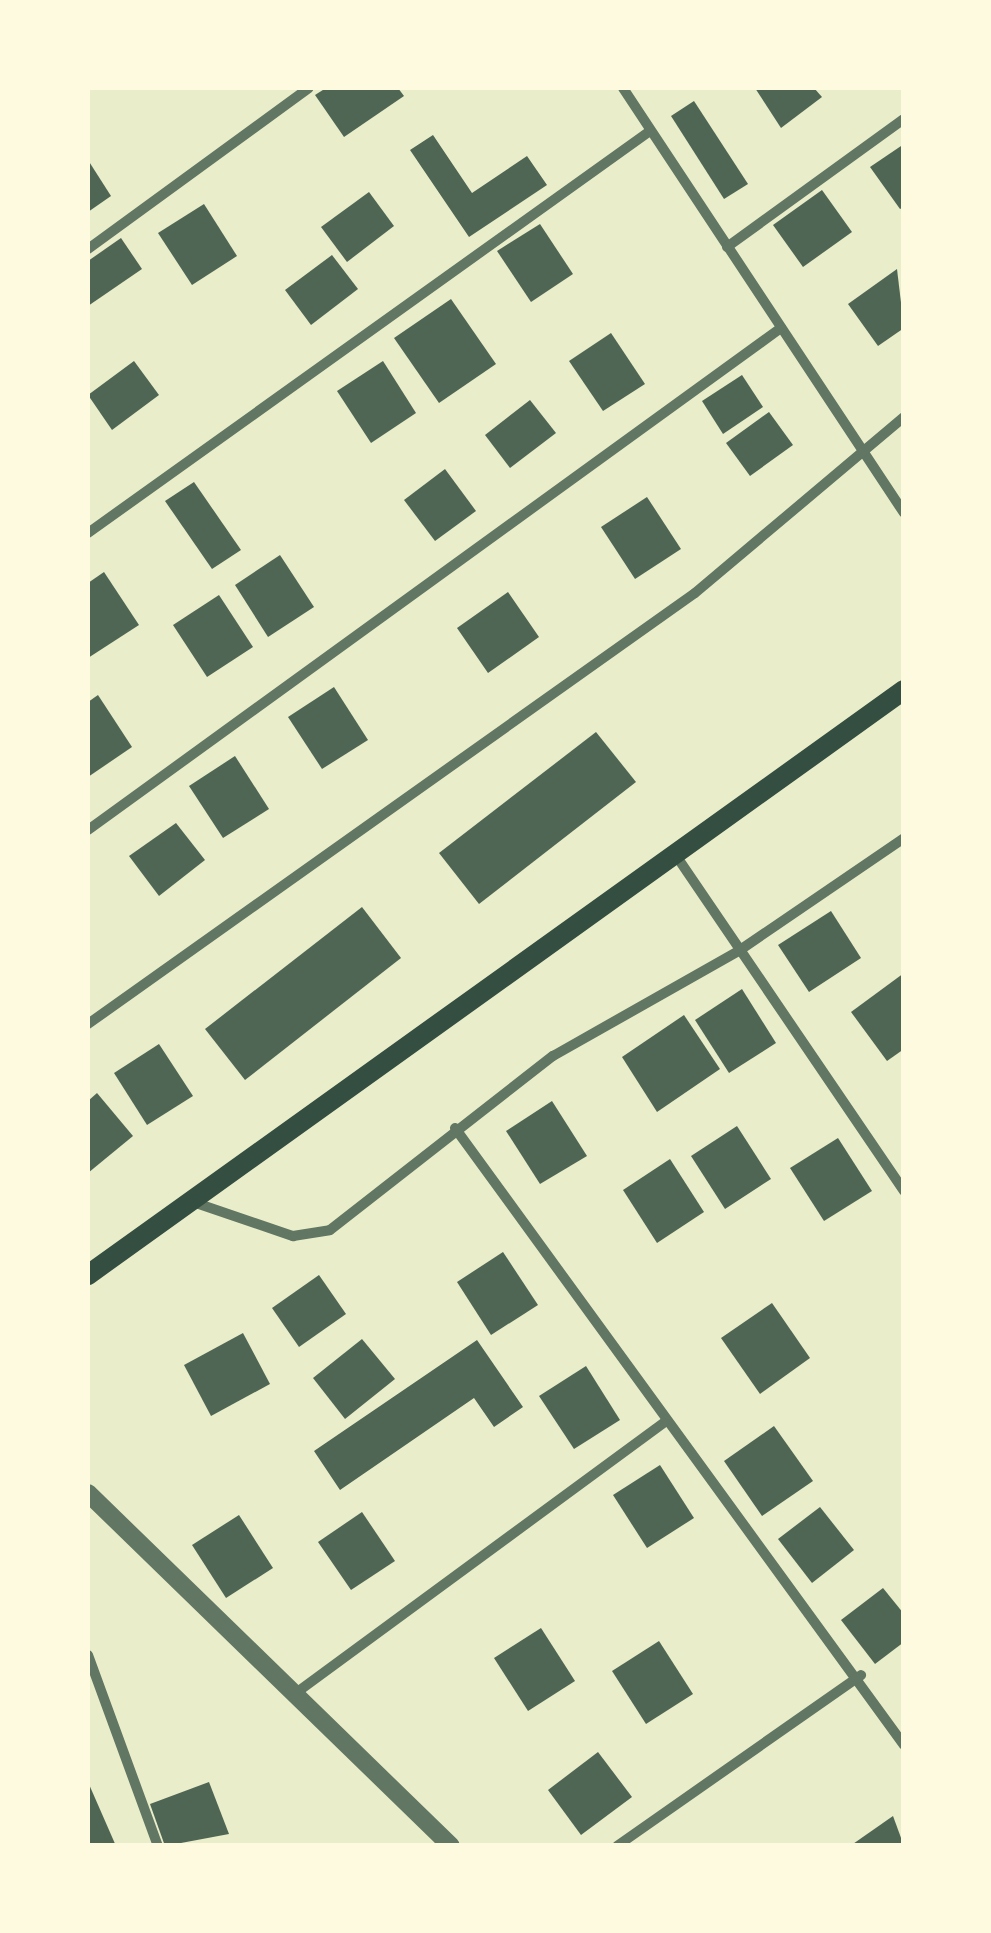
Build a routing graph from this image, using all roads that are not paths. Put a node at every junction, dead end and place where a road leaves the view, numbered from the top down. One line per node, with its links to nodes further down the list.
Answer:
1 (309, 88): 6 (street)
2 (623, 88): 4 (street)
3 (904, 119): 5 (street)
4 (650, 132): 5 (street); 11 (street)
5 (727, 247): 7 (street)
6 (88, 249)
7 (781, 328): 9 (street); 13 (street)
8 (904, 417): 9 (street)
9 (860, 448): 10 (street); 17 (street)
10 (904, 513)
11 (88, 533)
12 (904, 690): 15 (main road)
13 (88, 830)
14 (904, 838): 16 (street)
15 (674, 853): 16 (street); 20 (main road)
16 (740, 950): 18 (street); 19 (street)
17 (88, 1024)
18 (456, 1128): 20 (street); 22 (street)
19 (904, 1191)
20 (188, 1200): 21 (main road)
21 (88, 1274)
22 (664, 1423): 25 (street); 26 (street)
23 (88, 1493): 26 (street)
24 (88, 1655): 28 (street)
25 (861, 1675): 27 (street); 30 (street)
26 (300, 1690): 29 (street)
27 (904, 1745)
28 (158, 1846)
29 (451, 1846)
30 (617, 1846)

